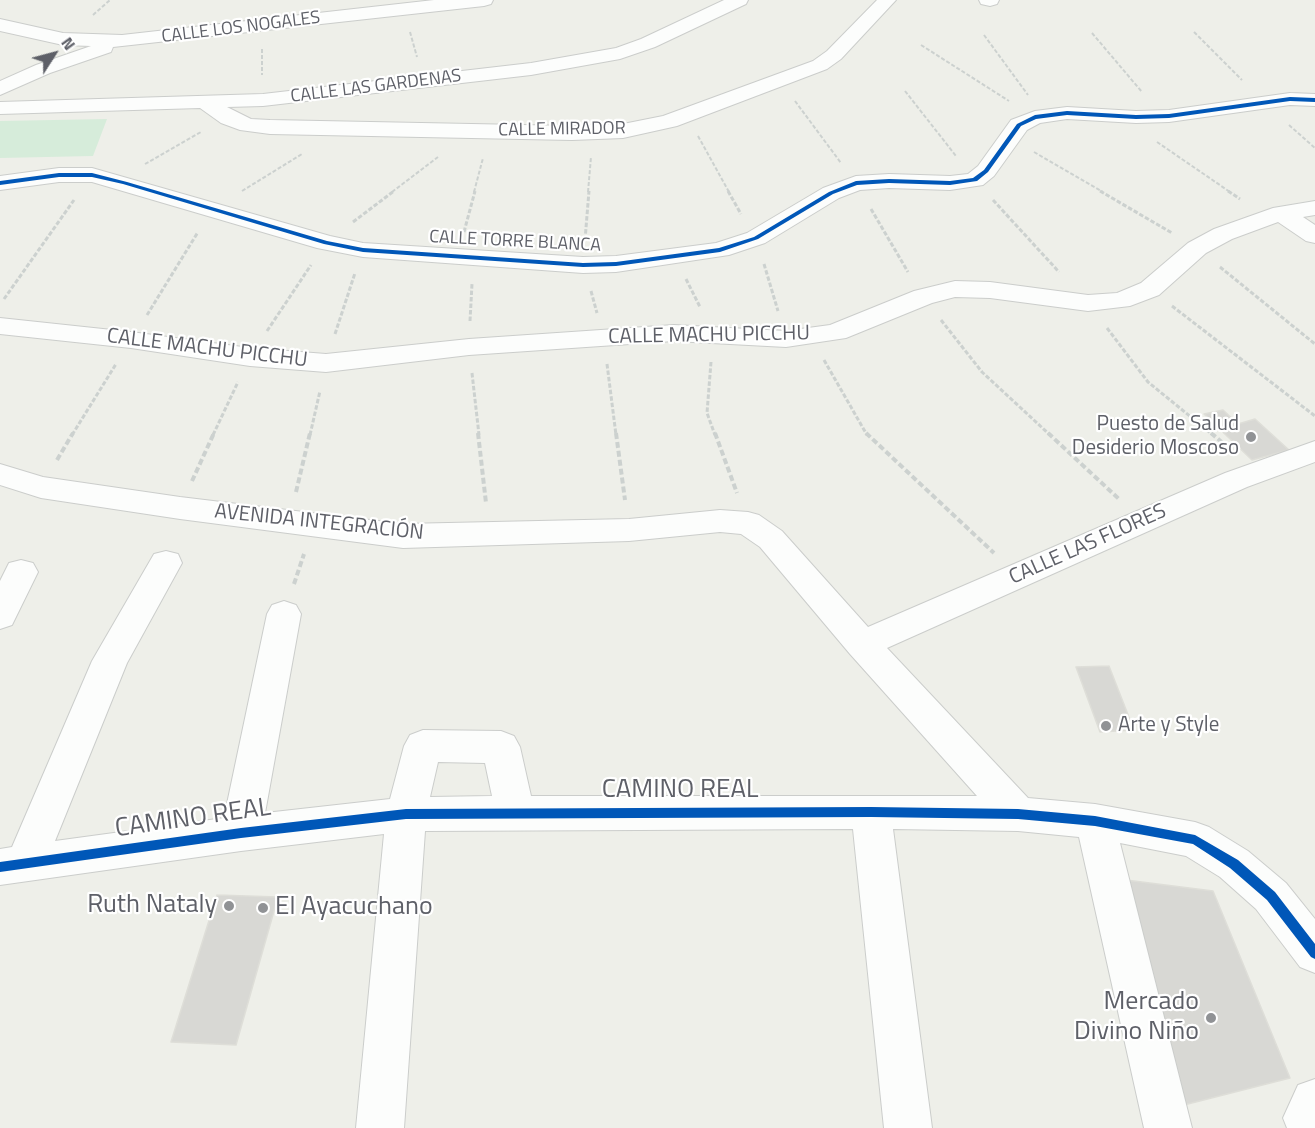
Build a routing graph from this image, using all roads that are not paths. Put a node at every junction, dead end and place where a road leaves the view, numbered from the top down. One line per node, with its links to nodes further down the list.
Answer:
1 (484, 0): 5 (street, CALLE LOS NOGALES)
2 (739, 0): 8 (street, CALLE LAS GARDENAS)
3 (887, 0): 8 (street, CALLE MIRADOR)
4 (0, 25): 5 (street, CALLE LOS NOGALES)
5 (122, 41): 6 (street)
6 (0, 89)
7 (1315, 100): 10 (street, CALLE TORRE BLANCA)
8 (206, 103): 9 (street, CALLE LAS GARDENAS)
9 (0, 108)
10 (0, 183)
11 (1315, 208): 12 (street, CALLE MACHU PICCHU)
12 (1275, 215): 13 (street); 14 (street, CALLE MACHU PICCHU)
13 (1315, 236)
14 (0, 326)
15 (1315, 451): 21 (street, CALLE LAS FLORES)
16 (0, 474): 21 (street, AVENIDA INTEGRACIÓN)
17 (166, 563): 28 (street)
18 (21, 572): 20 (street)
19 (284, 614): 27 (street)
20 (0, 616)
21 (862, 645): 25 (street)
22 (871, 812): 23 (street, CAMINO REAL); 25 (street, CAMINO REAL); 32 (street)
23 (515, 813): 24 (street, CAMINO REAL); 24 (street)
24 (406, 814): 27 (street, CAMINO REAL); 31 (street)
25 (1018, 814): 26 (street, CAMINO REAL)
26 (1095, 821): 29 (street, CAMINO REAL); 33 (street)
27 (241, 832): 28 (street, CAMINO REAL)
28 (13, 866)
29 (1315, 953)
30 (1315, 1102): 34 (street)
31 (380, 1128)
32 (908, 1128)
33 (1168, 1128)
34 (1311, 1128)

